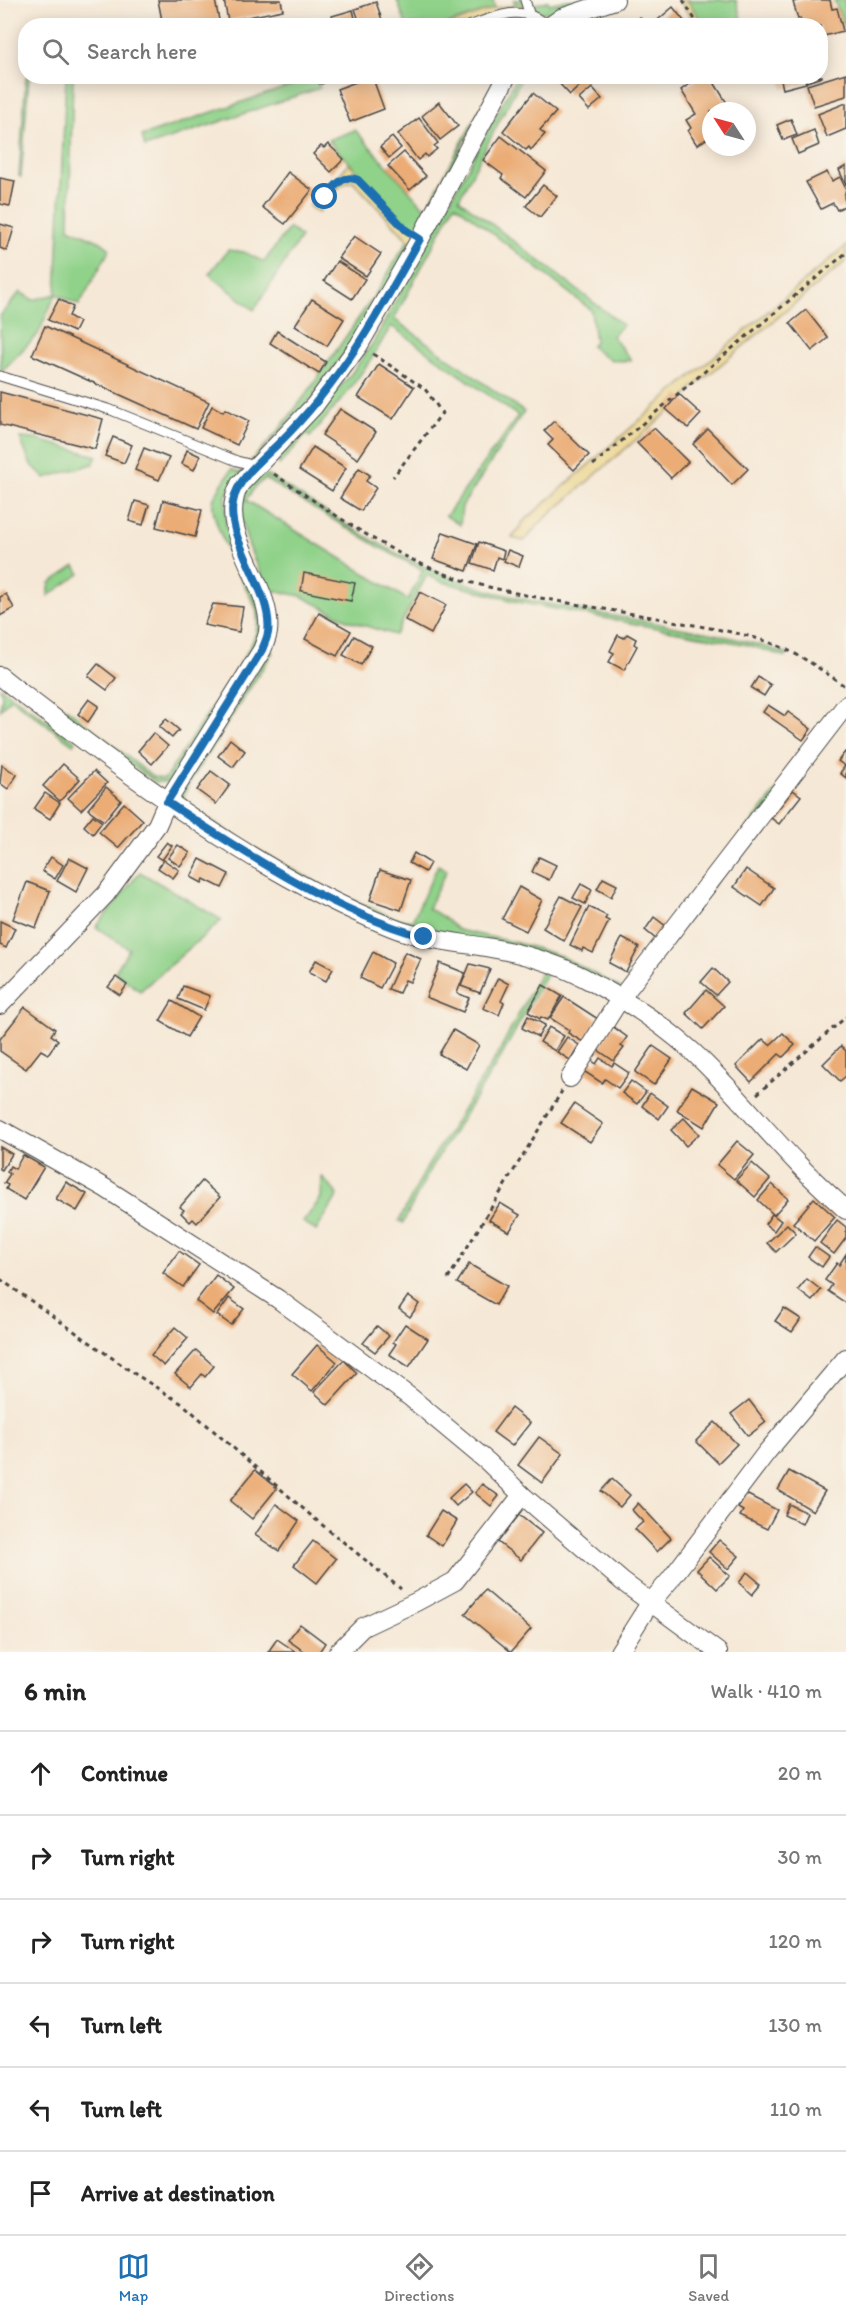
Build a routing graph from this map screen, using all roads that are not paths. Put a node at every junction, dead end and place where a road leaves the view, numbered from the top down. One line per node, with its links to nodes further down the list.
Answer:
1 (525, 0): 3 (lane)
2 (615, 0): 6 (street)
3 (529, 13): 4 (lane); 5 (lane)
4 (490, 18)
5 (540, 18)
6 (561, 18)
7 (503, 84): 9 (street)
8 (0, 376): 9 (lane)
9 (256, 466): 12 (street)
10 (0, 676): 12 (street)
11 (846, 705): 13 (street)
12 (167, 802): 13 (street); 14 (street)
13 (620, 999): 15 (street); 17 (street)
14 (0, 1005)
15 (570, 1078)
16 (0, 1129): 19 (street)
17 (846, 1210)
18 (846, 1358): 20 (street)
19 (522, 1495): 20 (street); 21 (street)
20 (650, 1604): 22 (street); 23 (street)
21 (339, 1652)
22 (619, 1652)
23 (718, 1652)

